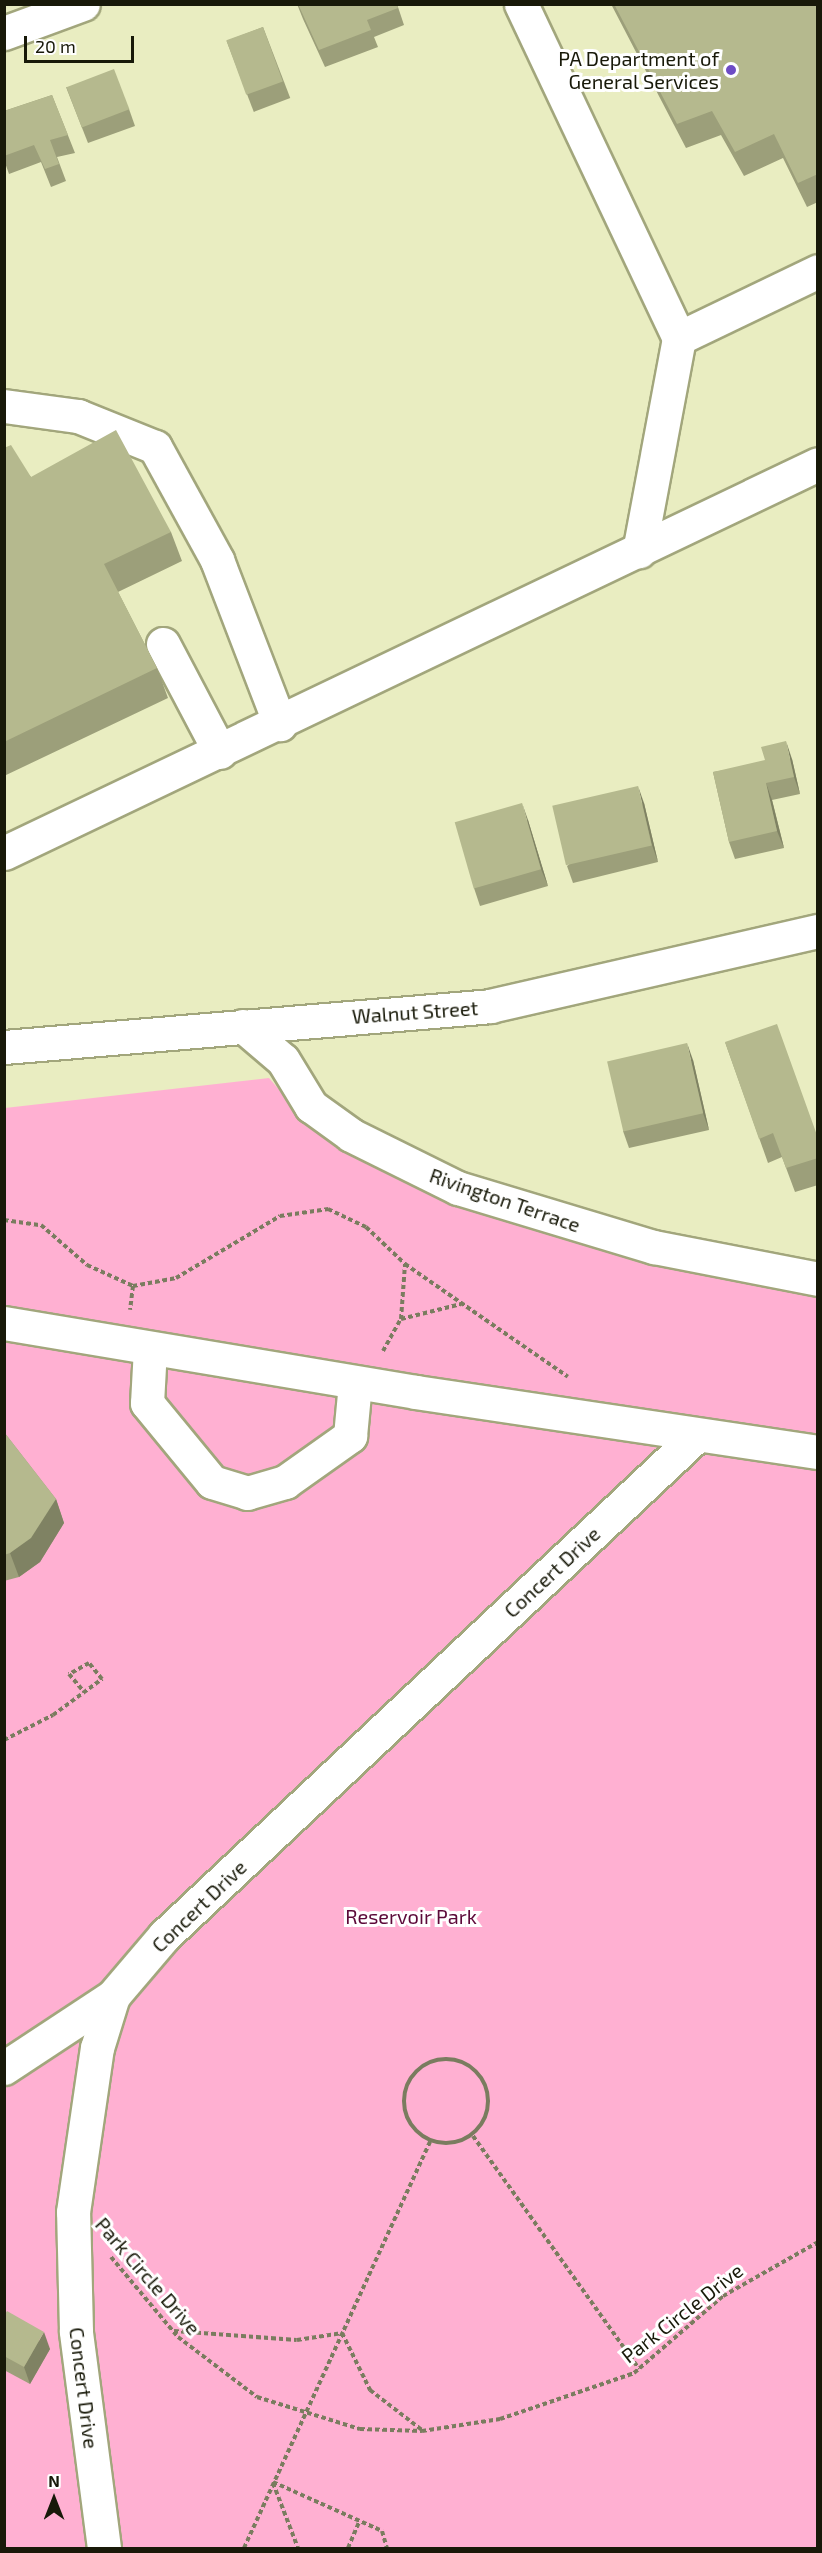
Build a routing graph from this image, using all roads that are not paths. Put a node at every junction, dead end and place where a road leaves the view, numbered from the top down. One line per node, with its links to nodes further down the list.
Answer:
1 (83, 4): 3 (main road)
2 (521, 4): 5 (main road)
3 (4, 33)
4 (818, 271): 5 (main road)
5 (679, 338): 8 (main road)
6 (4, 406): 10 (main road)
7 (818, 464): 8 (main road)
8 (639, 551): 10 (main road)
9 (163, 644): 11 (main road)
10 (280, 724): 11 (main road)
11 (220, 752): 12 (main road)
12 (4, 853)
13 (818, 931): 14 (main road, Walnut Street)
14 (243, 1026): 15 (main road, Walnut Street); 16 (main road, Rivington Terrace)
15 (4, 1047)
16 (818, 1279)
17 (4, 1323): 18 (main road)
18 (138, 1346): 19 (main road); 19 (main road)
19 (365, 1384): 20 (main road)
20 (696, 1436): 21 (main road); 22 (main road, Concert Drive)
21 (818, 1452)
22 (113, 1996): 23 (main road); 24 (main road, Concert Drive)
23 (4, 2068)
24 (105, 2548)

